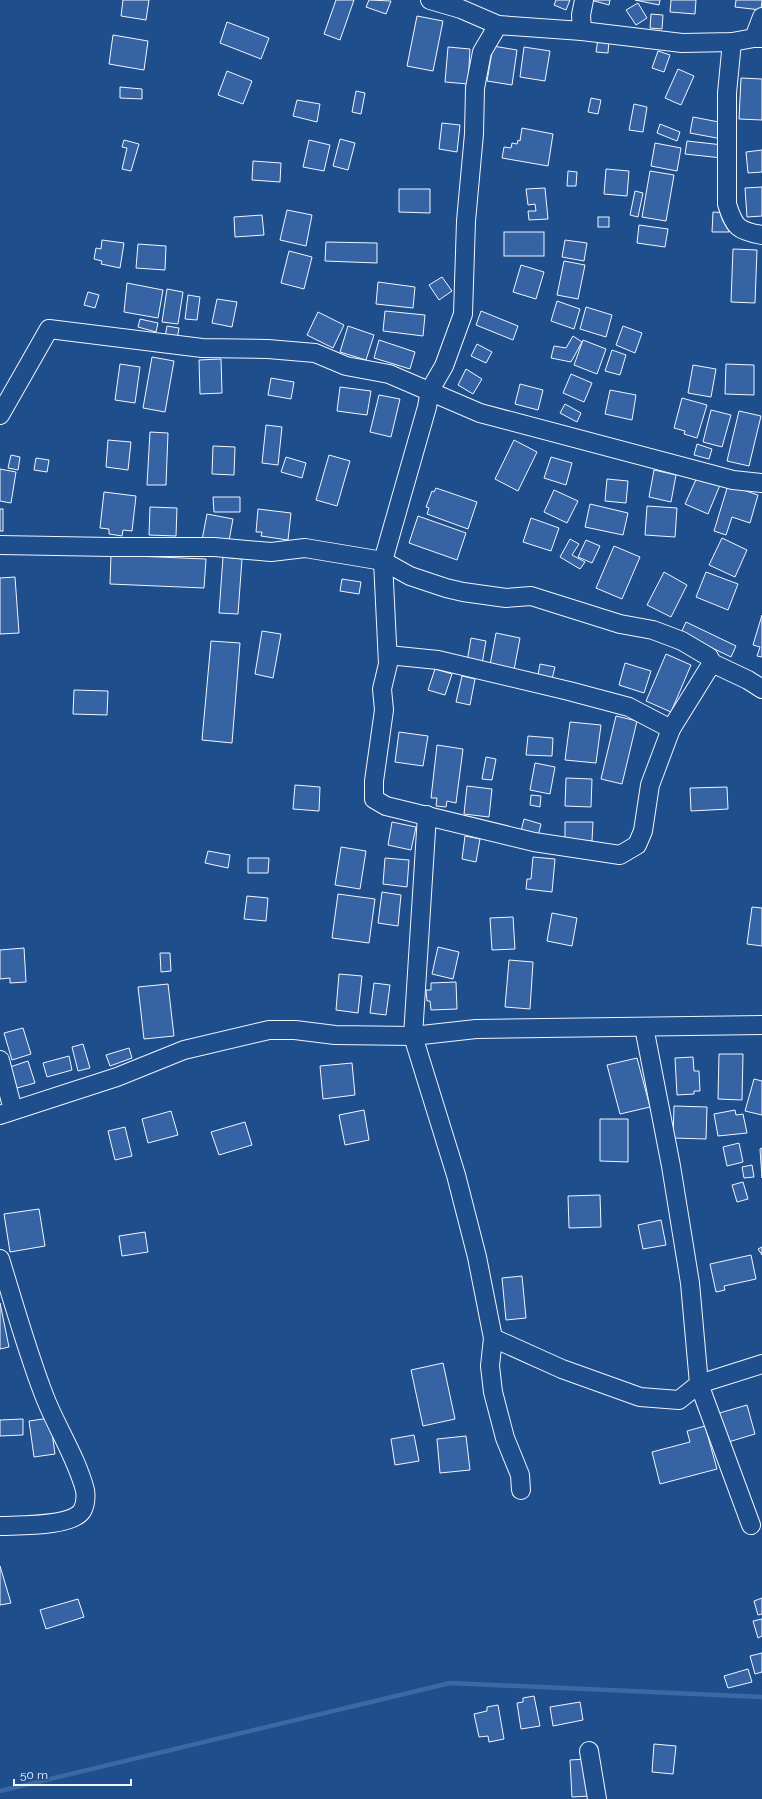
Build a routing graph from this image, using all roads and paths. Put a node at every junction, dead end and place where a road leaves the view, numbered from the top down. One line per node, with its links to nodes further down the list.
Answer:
1 (430, 0): 4 (street)
2 (584, 0): 5 (street)
3 (762, 17): 6 (street)
4 (498, 25): 5 (street); 9 (street)
5 (582, 31): 7 (street)
6 (758, 38): 7 (street)
7 (732, 42): 8 (street)
8 (762, 235)
9 (430, 390): 10 (street); 11 (street); 13 (street)
10 (0, 415)
11 (762, 483)
12 (0, 545): 13 (street)
13 (384, 561): 14 (street); 15 (street)
14 (388, 654): 17 (street); 18 (street)
15 (712, 663): 16 (street); 17 (street)
16 (762, 689)
17 (671, 729): 18 (street)
18 (427, 815): 21 (street)
19 (762, 1025): 20 (street)
20 (644, 1027): 21 (street); 28 (street)
21 (413, 1036): 23 (street); 26 (street)
22 (0, 1060): 23 (street)
23 (6, 1113)
24 (0, 1259): 25 (street)
25 (4, 1285): 31 (street)
26 (493, 1338): 28 (street); 29 (street)
27 (762, 1364): 28 (street)
28 (699, 1384): 30 (street)
29 (521, 1490)
30 (751, 1525)
31 (0, 1526)
32 (589, 1751): 33 (street)
33 (598, 1799)

